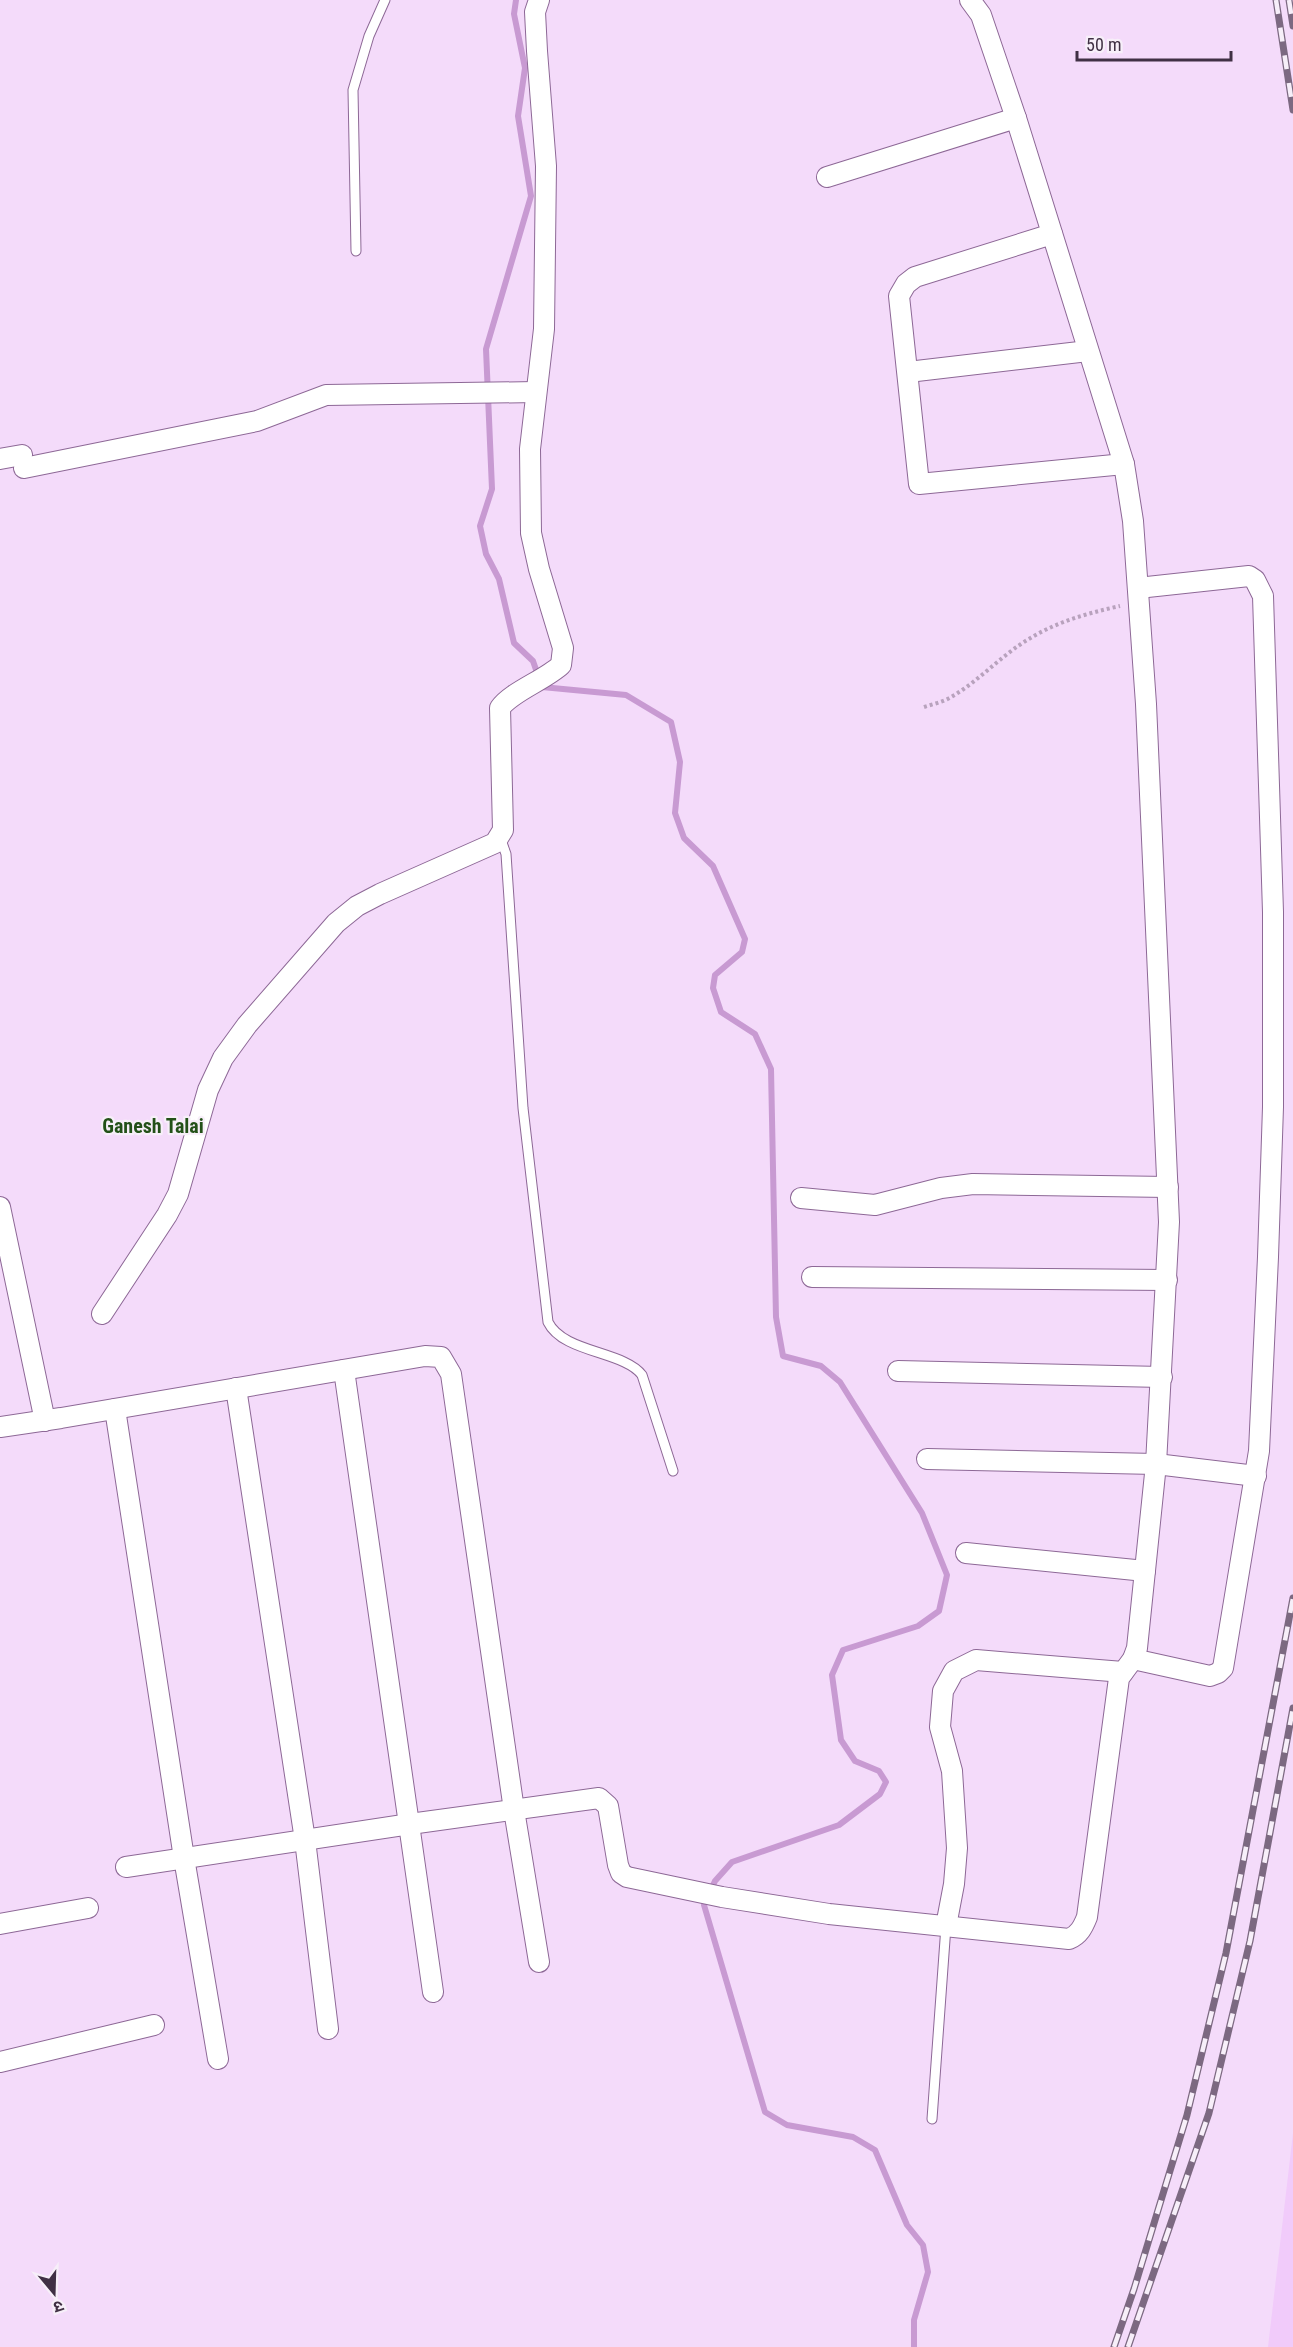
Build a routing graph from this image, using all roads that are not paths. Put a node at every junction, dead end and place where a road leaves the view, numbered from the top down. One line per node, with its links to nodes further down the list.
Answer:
1 (385, 0): 7 (lane)
2 (539, 0): 10 (street)
3 (970, 0): 4 (street)
4 (1016, 118): 5 (street); 6 (street)
5 (827, 177)
6 (1052, 234): 8 (street); 9 (street)
7 (356, 251)
8 (1088, 351): 9 (street); 12 (street)
9 (908, 372): 12 (street)
10 (536, 392): 11 (street); 14 (street)
11 (0, 459)
12 (1124, 464): 13 (street)
13 (1138, 595): 15 (street); 31 (street)
14 (500, 837): 20 (street); 30 (lane)
15 (1168, 1187): 16 (street); 19 (street)
16 (801, 1198)
17 (0, 1207): 26 (street)
18 (812, 1277): 19 (street)
19 (1167, 1280): 23 (street)
20 (102, 1314)
21 (344, 1370): 24 (street); 35 (street); 36 (street)
22 (897, 1371): 23 (street)
23 (1162, 1377): 29 (street)
24 (236, 1388): 25 (street); 37 (street)
25 (115, 1409): 26 (street); 38 (street)
26 (45, 1421): 27 (street)
27 (0, 1427)
28 (927, 1459): 29 (street)
29 (1156, 1464): 31 (street); 33 (street)
30 (673, 1471)
31 (1256, 1476): 34 (street)
32 (966, 1553): 33 (street)
33 (1145, 1571): 34 (street)
34 (1128, 1665): 42 (street); 42 (street)
35 (514, 1810): 36 (street); 42 (street); 43 (street)
36 (410, 1824): 37 (street); 44 (street)
37 (305, 1840): 38 (street); 46 (street)
38 (184, 1858): 39 (street); 47 (street)
39 (126, 1867)
40 (88, 1908): 41 (street)
41 (0, 1924)
42 (946, 1926): 49 (lane)
43 (539, 1962)
44 (433, 1992)
45 (154, 2025): 48 (street)
46 (328, 2029)
47 (218, 2060)
48 (0, 2062)
49 (932, 2119)

